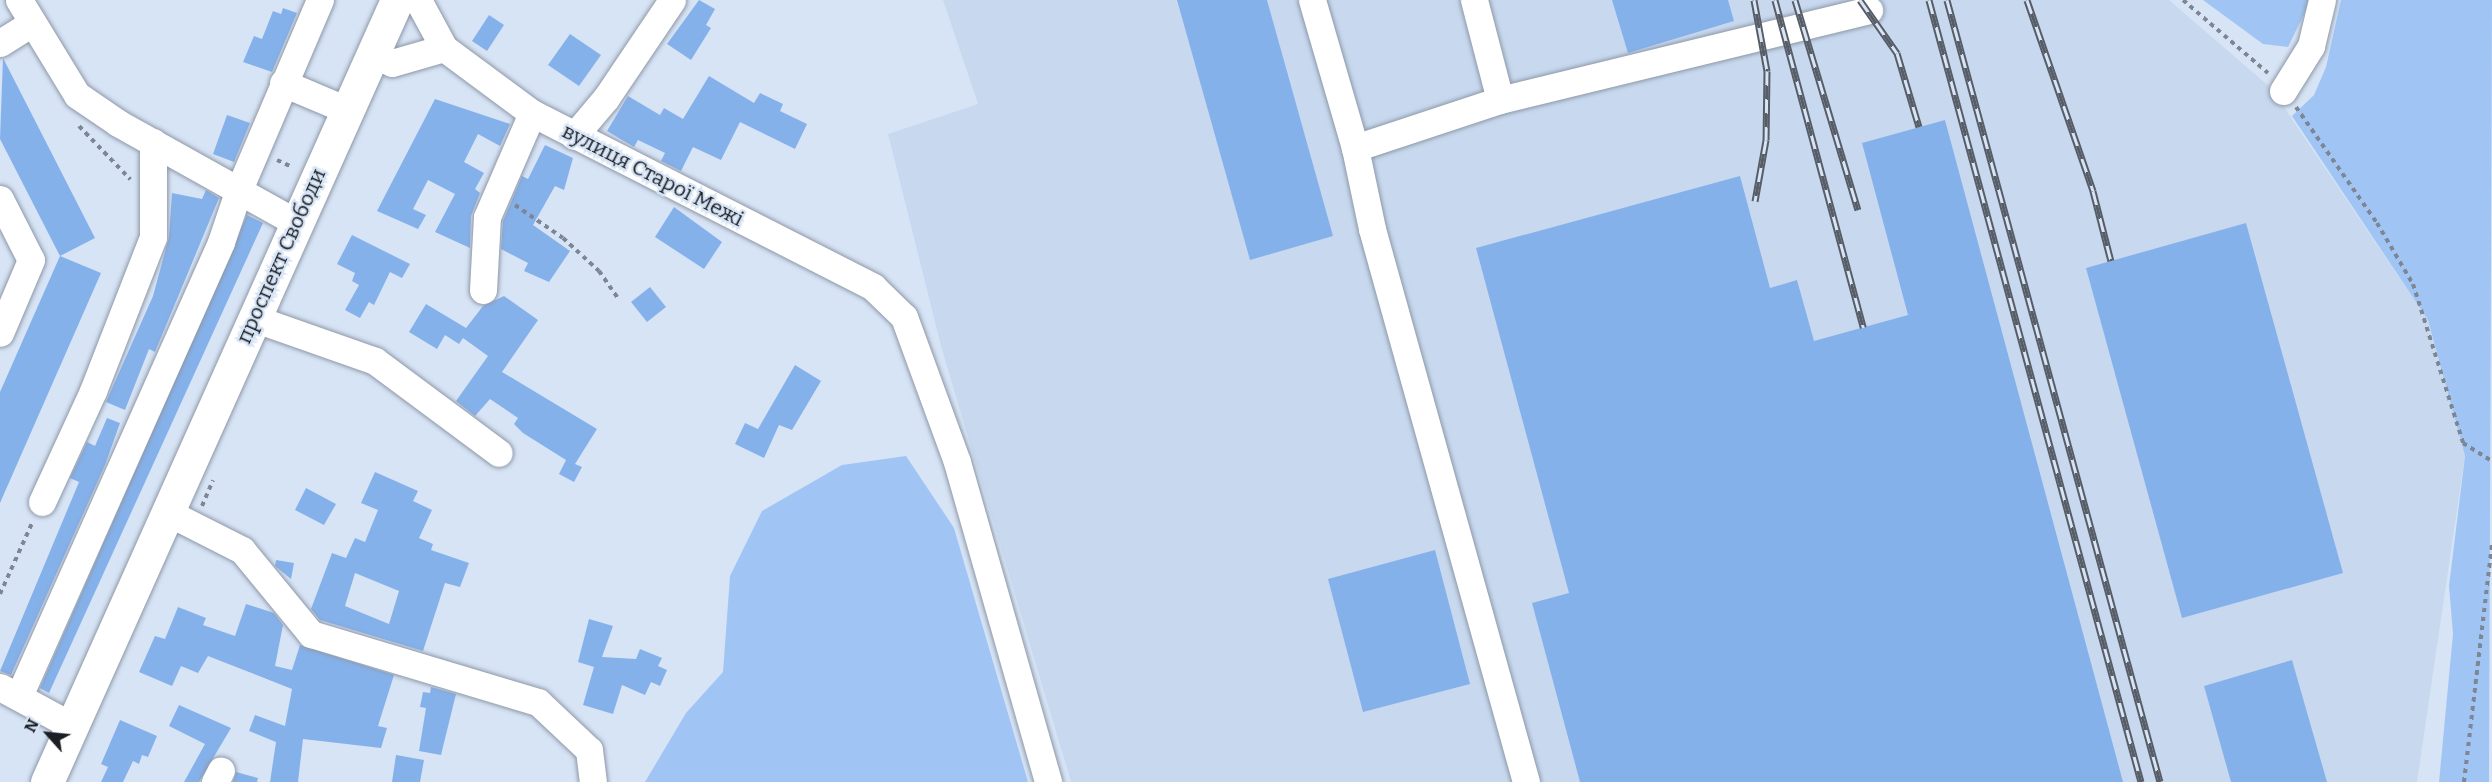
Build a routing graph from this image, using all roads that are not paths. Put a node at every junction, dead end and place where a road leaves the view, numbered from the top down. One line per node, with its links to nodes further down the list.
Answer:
1 (19, 0): 10 (street)
2 (320, 0): 14 (street)
3 (397, 0): 13 (main road, проспект Свободи)
4 (418, 0): 12 (street, вулиця Старої Межі)
5 (672, 0): 19 (street)
6 (1312, 0): 21 (street)
7 (1474, 0): 16 (street)
8 (2322, 0): 15 (street)
9 (1869, 10): 16 (street)
10 (31, 24): 11 (street); 20 (street)
11 (0, 43)
12 (444, 48): 13 (street); 18 (street, вулиця Старої Межі)
13 (373, 53): 17 (main road, проспект Свободи)
14 (283, 83): 17 (street); 22 (street)
15 (2283, 91)
16 (1500, 100): 21 (street)
17 (347, 110): 24 (main road, проспект Свободи)
18 (532, 113): 19 (street, вулиця Старої Межі); 25 (street)
19 (574, 136): 35 (street, вулиця Старої Межі)
20 (153, 142): 22 (street); 29 (street)
21 (1355, 148): 36 (street)
22 (238, 192): 24 (street); 31 (street)
23 (0, 199): 27 (street)
24 (295, 222): 26 (main road, проспект Свободи)
25 (483, 290)
26 (253, 318): 28 (street); 30 (main road, проспект Свободи)
27 (0, 333)
28 (499, 453)
29 (42, 502)
30 (181, 520): 32 (main road, проспект Свободи); 34 (street)
31 (9, 691): 32 (street)
32 (74, 727): 33 (main road, проспект Свободи)
33 (47, 782)
34 (593, 782)
35 (1048, 782)
36 (1527, 782)

